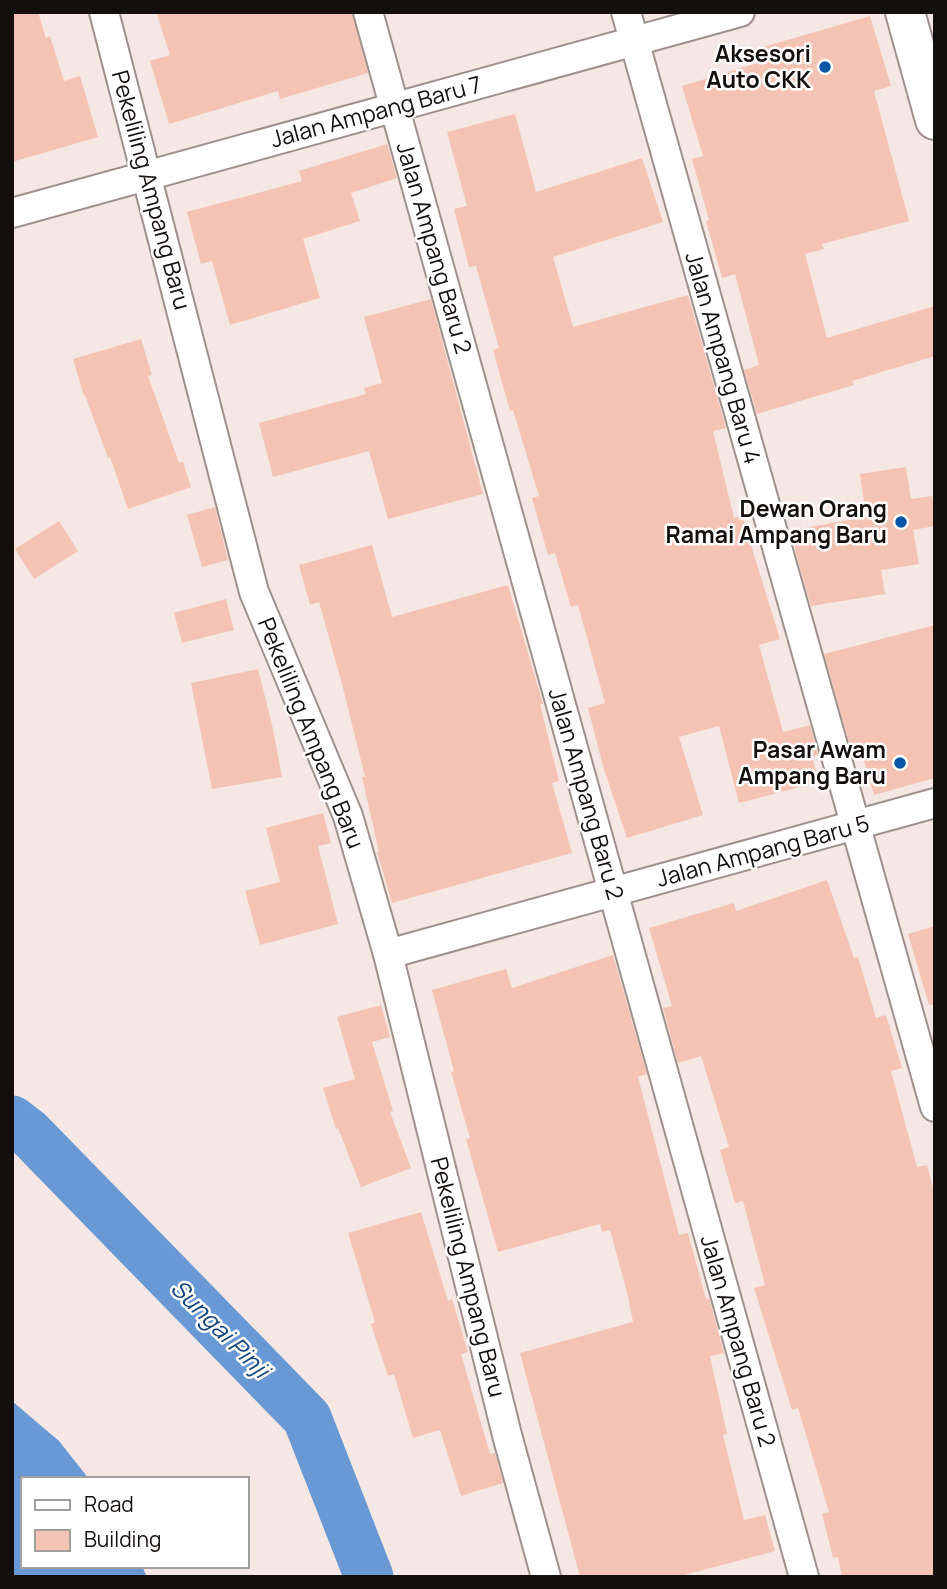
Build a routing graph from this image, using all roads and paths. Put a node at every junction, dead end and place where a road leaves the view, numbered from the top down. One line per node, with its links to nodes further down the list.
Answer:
1 (104, 12): 9 (street, Pekeliling Ampang Baru)
2 (368, 12): 7 (street, Jalan Ampang Baru 2)
3 (626, 12): 6 (street, Jalan Ampang Baru 4)
4 (740, 12): 6 (street, Jalan Ampang Baru 7)
5 (905, 12): 8 (main road)
6 (634, 40): 7 (street, Jalan Ampang Baru 7); 12 (street, Jalan Ampang Baru 4)
7 (394, 107): 9 (street, Jalan Ampang Baru 7); 13 (street, Jalan Ampang Baru 2)
8 (935, 120)
9 (148, 174): 10 (street, Jalan Ampang Baru 7); 14 (street, Pekeliling Ampang Baru)
10 (12, 213)
11 (935, 803): 12 (street, Jalan Ampang Baru 5)
12 (855, 825): 13 (street, Jalan Ampang Baru 5); 15 (street, Jalan Ampang Baru 4)
13 (613, 892): 14 (street, Jalan Ampang Baru 5); 17 (street, Jalan Ampang Baru 2)
14 (388, 954): 16 (street, Pekeliling Ampang Baru)
15 (935, 1107)
16 (546, 1577)
17 (804, 1577)

